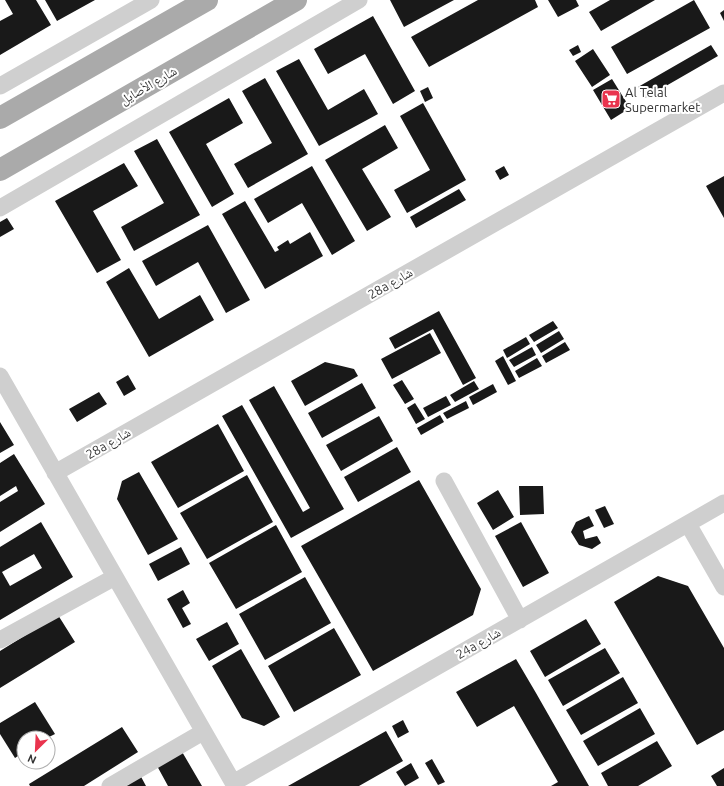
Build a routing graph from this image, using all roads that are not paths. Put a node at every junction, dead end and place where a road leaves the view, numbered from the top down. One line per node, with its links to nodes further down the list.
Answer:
1 (151, 0): 5 (street)
2 (207, 0): 7 (main road)
3 (296, 0): 8 (main road, شارع الأصايل)
4 (359, 0): 9 (street)
5 (0, 86)
6 (724, 93): 11 (street, 28a شارع)
7 (0, 118)
8 (0, 170)
9 (0, 208)
10 (0, 376): 11 (street)
11 (55, 473): 15 (street)
12 (444, 481): 17 (street)
13 (724, 503): 14 (street, 24a شارع)
14 (688, 524): 16 (street); 17 (street, 24a شارع)
15 (115, 577): 18 (street); 19 (street)
16 (724, 587)
17 (520, 620): 20 (street, 24a شارع)
18 (0, 640)
19 (204, 732): 20 (street); 21 (street)
20 (234, 785)
21 (110, 786)

